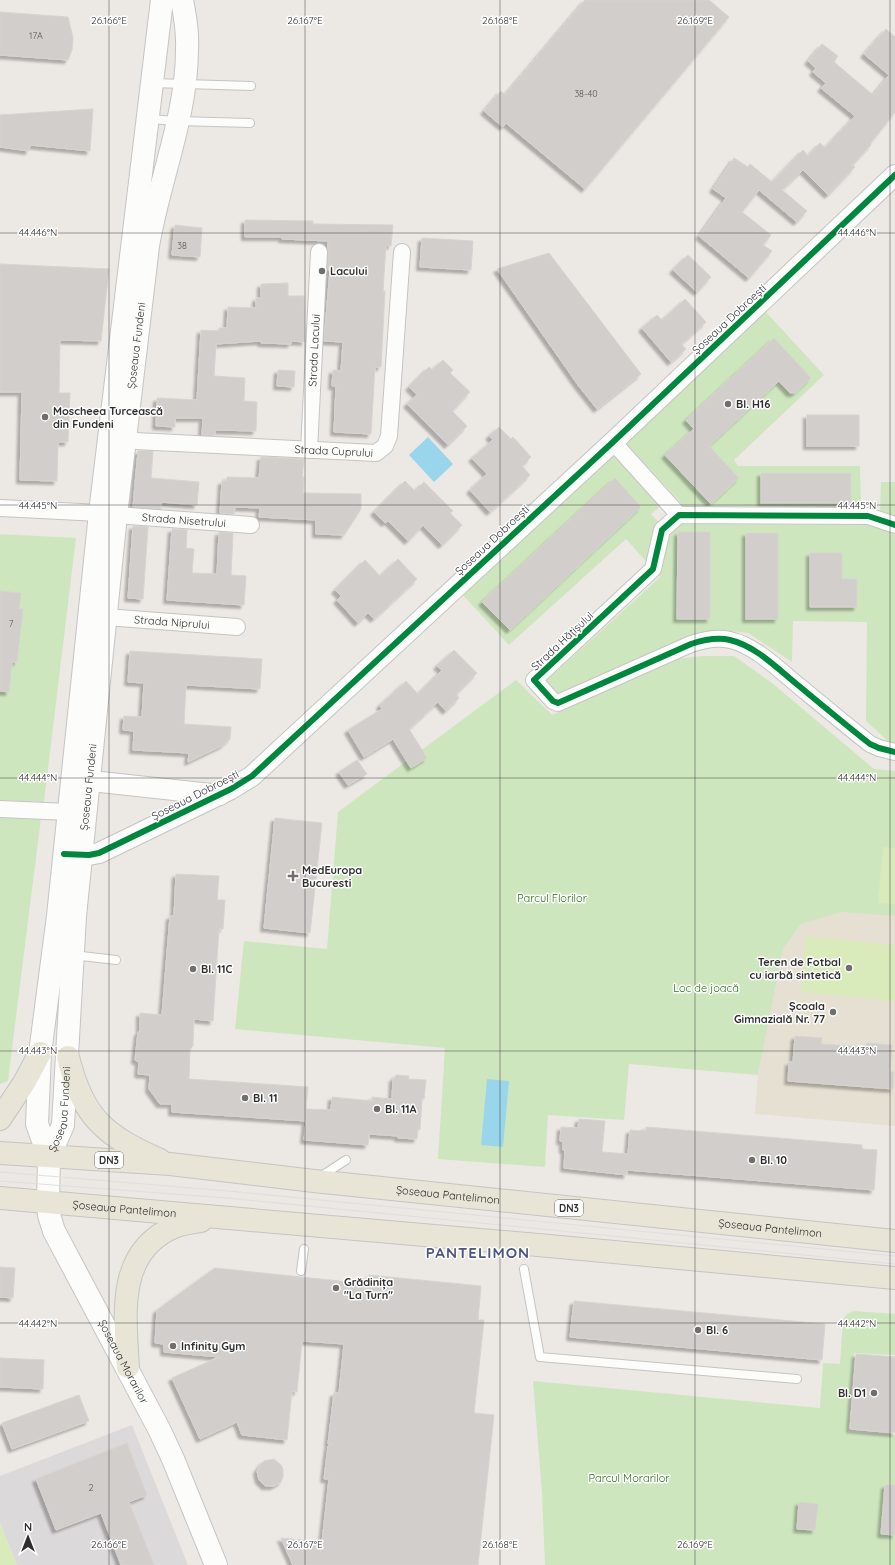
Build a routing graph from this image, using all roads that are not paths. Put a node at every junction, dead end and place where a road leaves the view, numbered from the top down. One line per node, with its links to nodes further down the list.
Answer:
1 (162, 0): 3 (main road, Șoseaua Fundeni)
2 (182, 0): 4 (main road, Șoseaua Fundeni)
3 (151, 83): 4 (lane); 6 (main road, Șoseaua Fundeni)
4 (185, 84): 5 (lane); 7 (main road, Șoseaua Fundeni)
5 (251, 86)
6 (147, 118): 7 (lane); 12 (main road, Șoseaua Fundeni)
7 (178, 121): 8 (lane); 12 (main road, Șoseaua Fundeni)
8 (250, 123)
9 (895, 175): 13 (street, Șoseaua Dobroești)
10 (319, 252): 14 (street, Strada Lacului)
11 (402, 252): 14 (street, Strada Cuprului)
12 (117, 440): 14 (street, Strada Cuprului); 16 (main road, Șoseaua Fundeni)
13 (613, 442): 17 (street); 24 (street, Șoseaua Dobroești)
14 (309, 450)
15 (0, 508): 16 (street, Strada Nisetrului)
16 (108, 514): 19 (street, Strada Nisetrului); 20 (main road, Șoseaua Fundeni); 23 (main road, Șoseaua Fundeni)
17 (679, 515): 18 (street); 22 (street, Strada Hățișului)
18 (895, 525)
19 (251, 526)
20 (106, 617): 21 (street, Strada Niprului); 23 (main road, Șoseaua Fundeni)
21 (237, 627)
22 (895, 752)
23 (81, 780): 24 (street, Șoseaua Dobroești); 26 (main road, Șoseaua Fundeni); 27 (main road, Șoseaua Fundeni)
24 (220, 795): 27 (street, Șoseaua Dobroești)
25 (0, 809): 26 (street)
26 (69, 812): 27 (main road, Șoseaua Fundeni)
27 (73, 855): 28 (main road, Șoseaua Fundeni); 30 (main road, Șoseaua Fundeni)
28 (73, 955): 29 (lane); 31 (main road, Șoseaua Fundeni)
29 (116, 960)
30 (40, 1053): 32 (main road); 34 (main road, Șoseaua Fundeni)
31 (68, 1057): 34 (main road, Șoseaua Fundeni); 36 (main road)
32 (0, 1119)
33 (0, 1153): 34 (main road, Șoseaua Pantelimon / DN3)
34 (48, 1157): 36 (main road, Șoseaua Pantelimon / DN3); 39 (main road, Șoseaua Morarilor)
35 (346, 1160): 37 (lane)
36 (170, 1164): 37 (main road, Șoseaua Pantelimon / DN3)
37 (314, 1181): 41 (main road, Șoseaua Pantelimon / DN3)
38 (0, 1198): 39 (main road, Șoseaua Pantelimon)
39 (48, 1201): 40 (main road, Șoseaua Pantelimon); 46 (main road, Șoseaua Morarilor)
40 (219, 1217): 45 (main road, Șoseaua Pantelimon); 46 (main road)
41 (895, 1241)
42 (304, 1249): 44 (lane)
43 (524, 1269): 47 (lane)
44 (301, 1271)
45 (895, 1278)
46 (128, 1367): 48 (main road, Șoseaua Morarilor)
47 (797, 1379)
48 (216, 1565)

